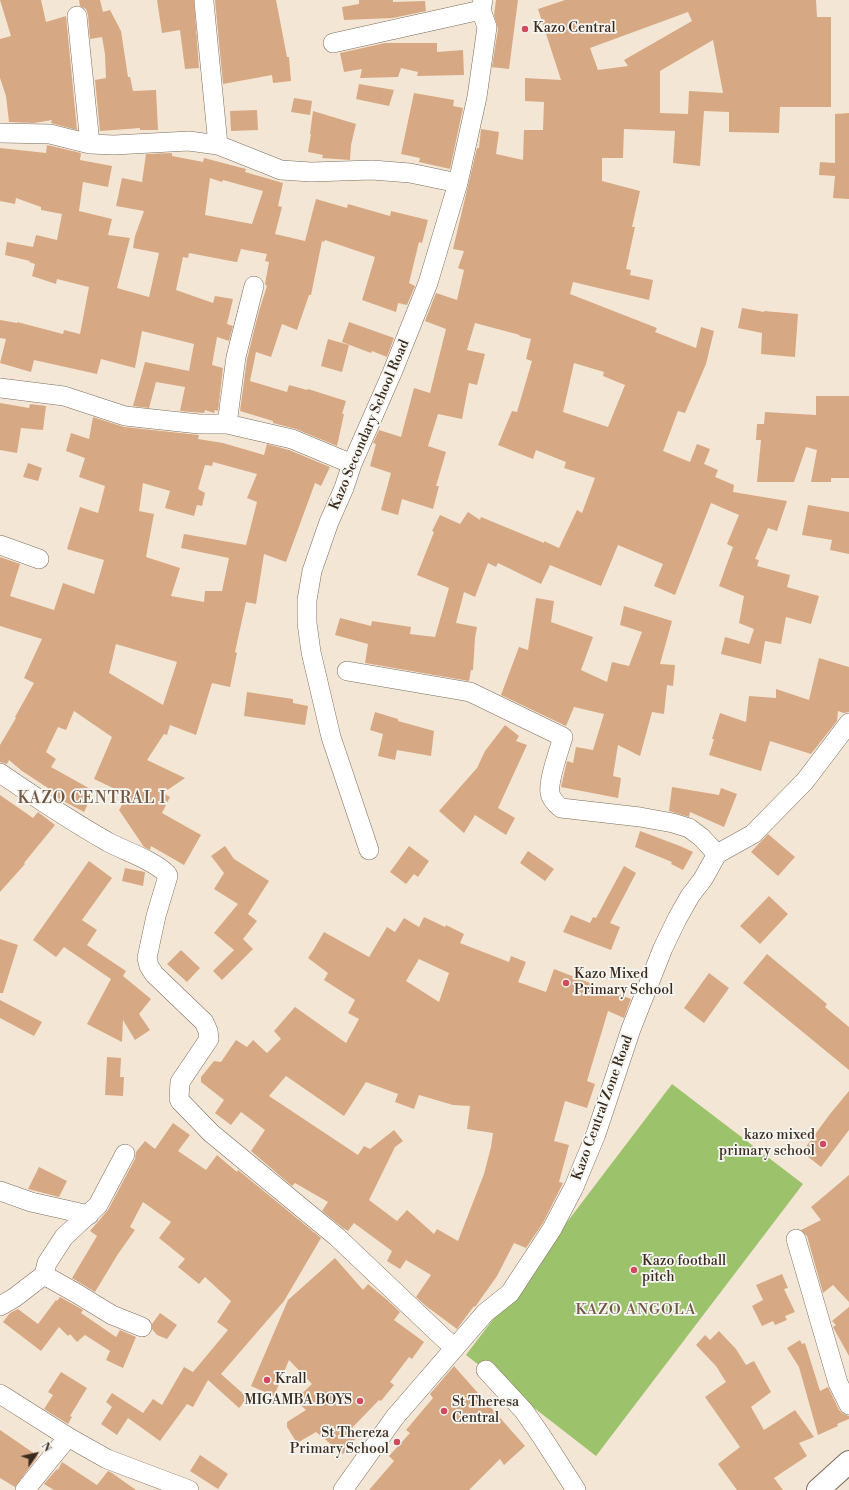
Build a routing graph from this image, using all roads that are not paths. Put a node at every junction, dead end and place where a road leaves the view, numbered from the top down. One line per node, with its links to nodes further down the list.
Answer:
1 (204, 2): 7 (street)
2 (482, 5): 4 (street); 8 (street, Kazo Secondary School Road)
3 (77, 16): 6 (street)
4 (333, 43)
5 (0, 134): 6 (street)
6 (90, 144): 7 (street)
7 (218, 145): 8 (street)
8 (458, 183): 12 (street, Kazo Secondary School Road)
9 (254, 286): 11 (street)
10 (0, 388): 11 (street)
11 (227, 424): 12 (street)
12 (352, 464): 18 (street, Kazo Secondary School Road)
13 (0, 545): 14 (street)
14 (39, 559)
15 (347, 671): 19 (street)
16 (849, 723): 19 (street)
17 (0, 772): 27 (street)
18 (369, 850)
19 (717, 854): 27 (street, Kazo Central Zone Road)
20 (125, 1154): 22 (street)
21 (0, 1191): 22 (street)
22 (89, 1215): 24 (street)
23 (796, 1239): 30 (street)
24 (44, 1275): 25 (street); 26 (street)
25 (0, 1306)
26 (142, 1327)
27 (454, 1348): 35 (street, Kazo Central Zone Road)
28 (486, 1370): 36 (street)
29 (0, 1394): 31 (street)
30 (849, 1405)
31 (68, 1437): 33 (street); 34 (street)
32 (848, 1466): 37 (street)
33 (25, 1490)
34 (189, 1490)
35 (343, 1490)
36 (576, 1490)
37 (818, 1490)

